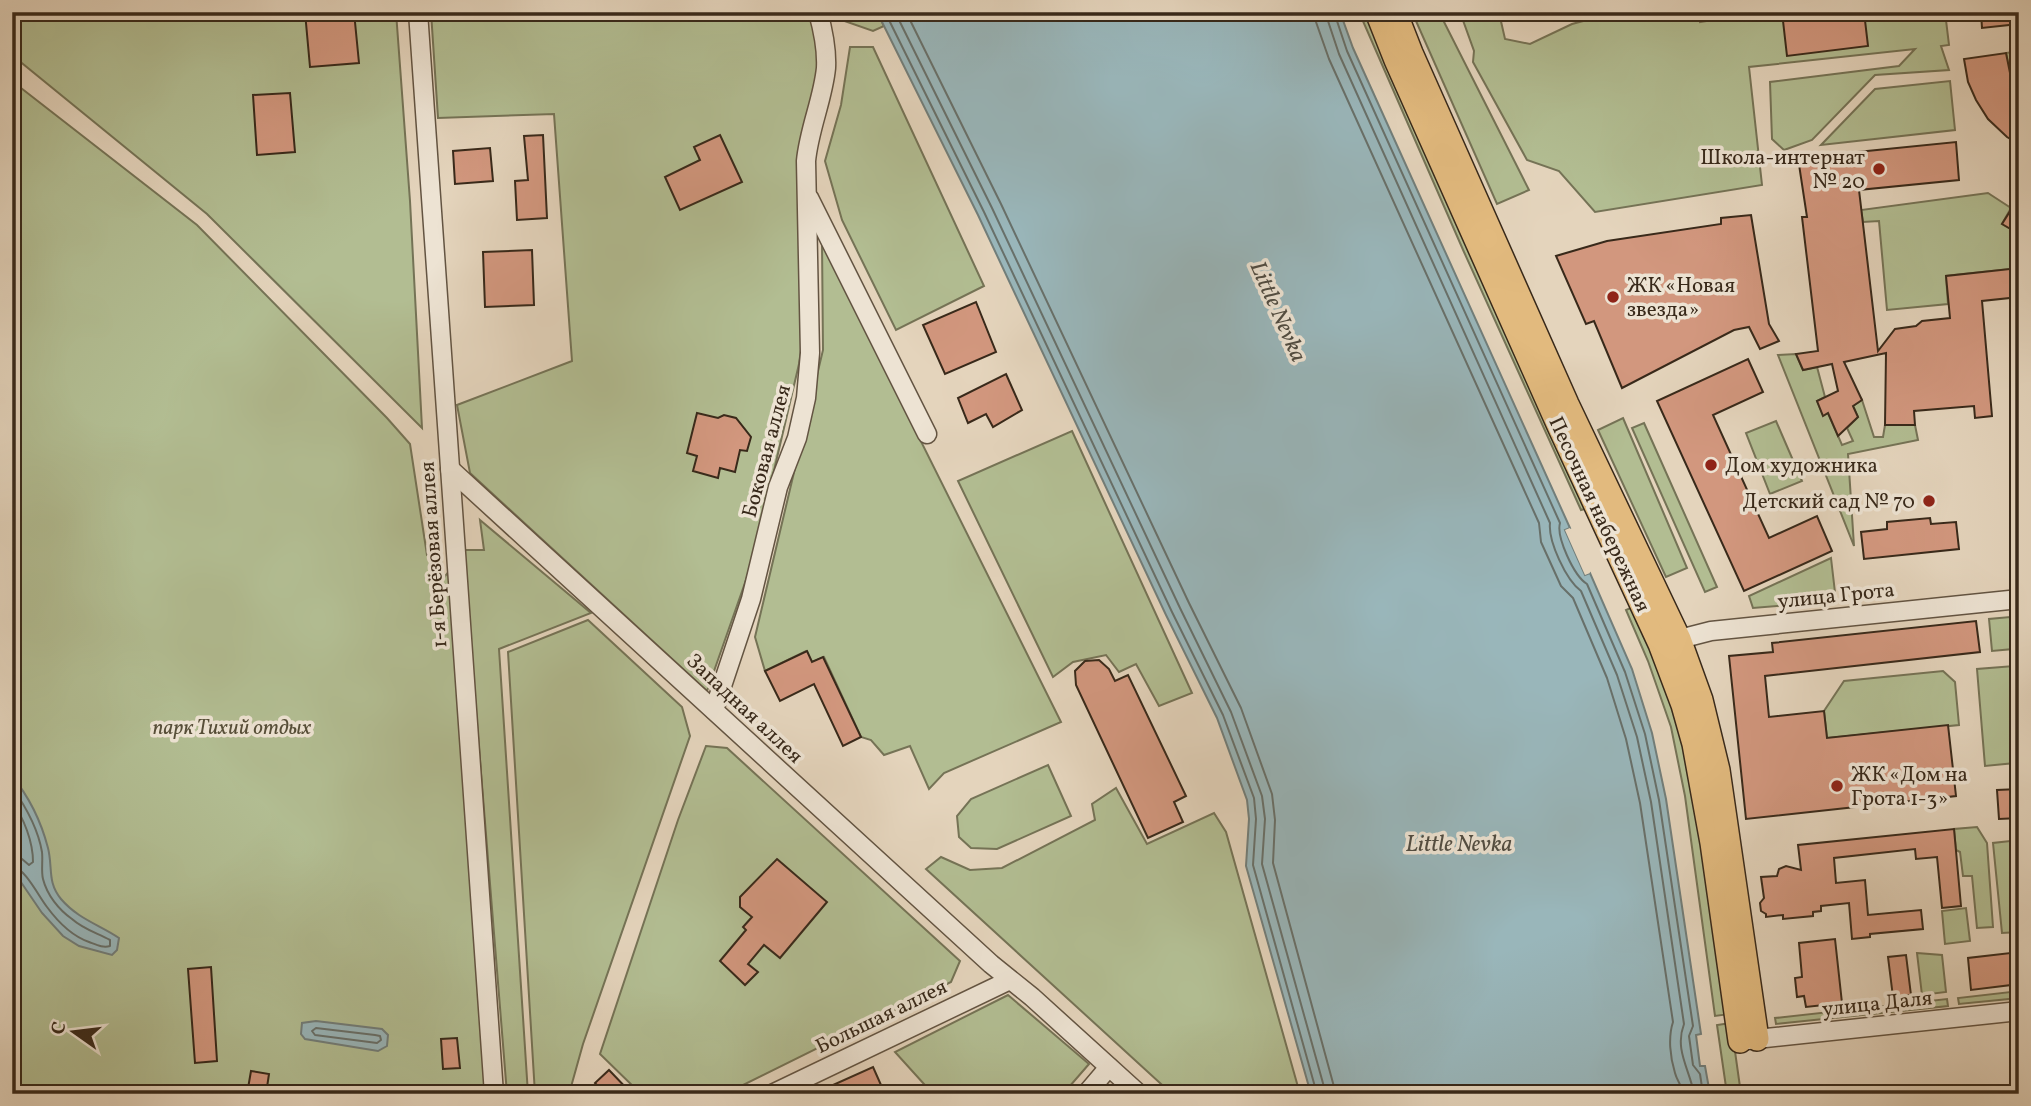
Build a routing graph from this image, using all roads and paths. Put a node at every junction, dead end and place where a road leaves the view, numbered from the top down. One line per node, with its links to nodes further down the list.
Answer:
1 (418, 12): 7 (street, 1-я Берёзовая аллея)
2 (818, 12): 5 (street, Боковая аллея)
3 (1377, 12): 9 (main road, Песочная набережная)
4 (1395, 12): 9 (main road, Песочная набережная)
5 (808, 195): 6 (street); 10 (street, Боковая аллея)
6 (927, 434)
7 (450, 468): 10 (street, Западная аллея); 15 (street, 1-я Берёзовая аллея)
8 (2019, 599): 9 (street, улица Грота)
9 (1669, 641): 13 (main road, Песочная набережная)
10 (714, 710): 11 (street, Западная аллея)
11 (1010, 980): 14 (street, Западная аллея); 16 (street, Большая аллея)
12 (2019, 1011): 13 (street, улица Даля)
13 (1748, 1040)
14 (1109, 1067): 17 (street); 18 (street, Западная аллея)
15 (494, 1094)
16 (772, 1094)
17 (1086, 1094)
18 (1139, 1094)

